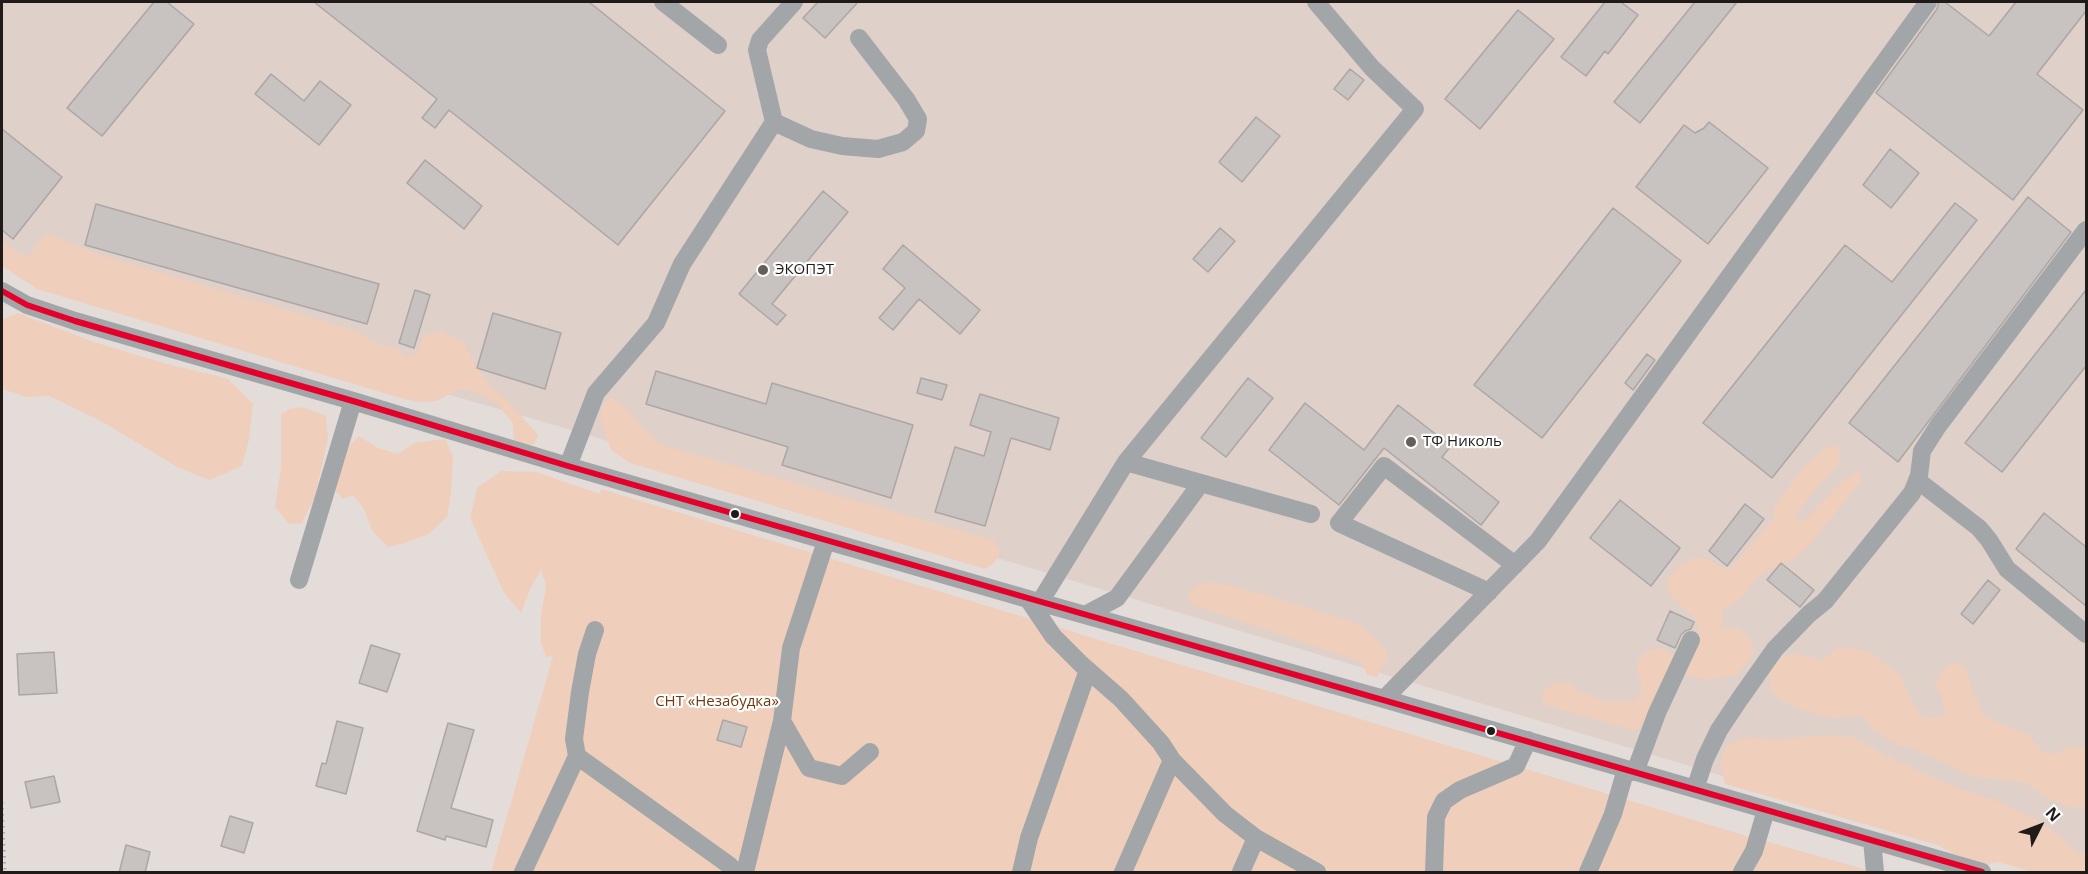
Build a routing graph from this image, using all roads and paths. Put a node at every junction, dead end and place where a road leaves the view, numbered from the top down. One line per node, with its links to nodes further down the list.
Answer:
1 (663, 2): 6 (street)
2 (794, 2): 7 (street)
3 (1316, 2): 11 (street)
4 (1928, 2): 17 (street)
5 (859, 38): 7 (street)
6 (718, 45)
7 (774, 122): 12 (street)
8 (2086, 230): 13 (street)
9 (2, 291): 10 (street)
10 (353, 401): 12 (street); 18 (street)
11 (1126, 462): 14 (street); 20 (street)
12 (568, 466): 16 (street)
13 (1917, 480): 23 (street); 33 (street)
14 (1201, 483): 15 (street); 21 (street)
15 (1311, 514)
16 (826, 541): 20 (street); 27 (street)
17 (1515, 565): 19 (street); 19 (street)
18 (299, 580)
19 (1489, 592): 26 (street)
20 (1034, 600): 21 (street); 25 (street)
21 (1085, 615): 26 (street)
22 (595, 630): 30 (street)
23 (2086, 634)
24 (1691, 640): 32 (street)
25 (1088, 670): 31 (street); 42 (street)
26 (1384, 699): 28 (street)
27 (782, 721): 29 (street); 41 (street)
28 (1528, 740): 32 (street); 46 (street)
29 (870, 752)
30 (577, 756): 39 (street); 40 (street)
31 (1172, 760): 36 (street); 43 (street)
32 (1630, 770): 33 (street); 47 (street)
33 (1695, 789): 35 (street)
34 (2, 802): 38 (path)
35 (1766, 810): 37 (street); 48 (street)
36 (1256, 837): 44 (street); 45 (street)
37 (1872, 840): 49 (street); 50 (street)
38 (5, 873)
39 (523, 873)
40 (736, 873)
41 (745, 873)
42 (1021, 873)
43 (1123, 873)
44 (1241, 873)
45 (1317, 873)
46 (1434, 873)
47 (1588, 873)
48 (1742, 873)
49 (1875, 873)
50 (1982, 873)

